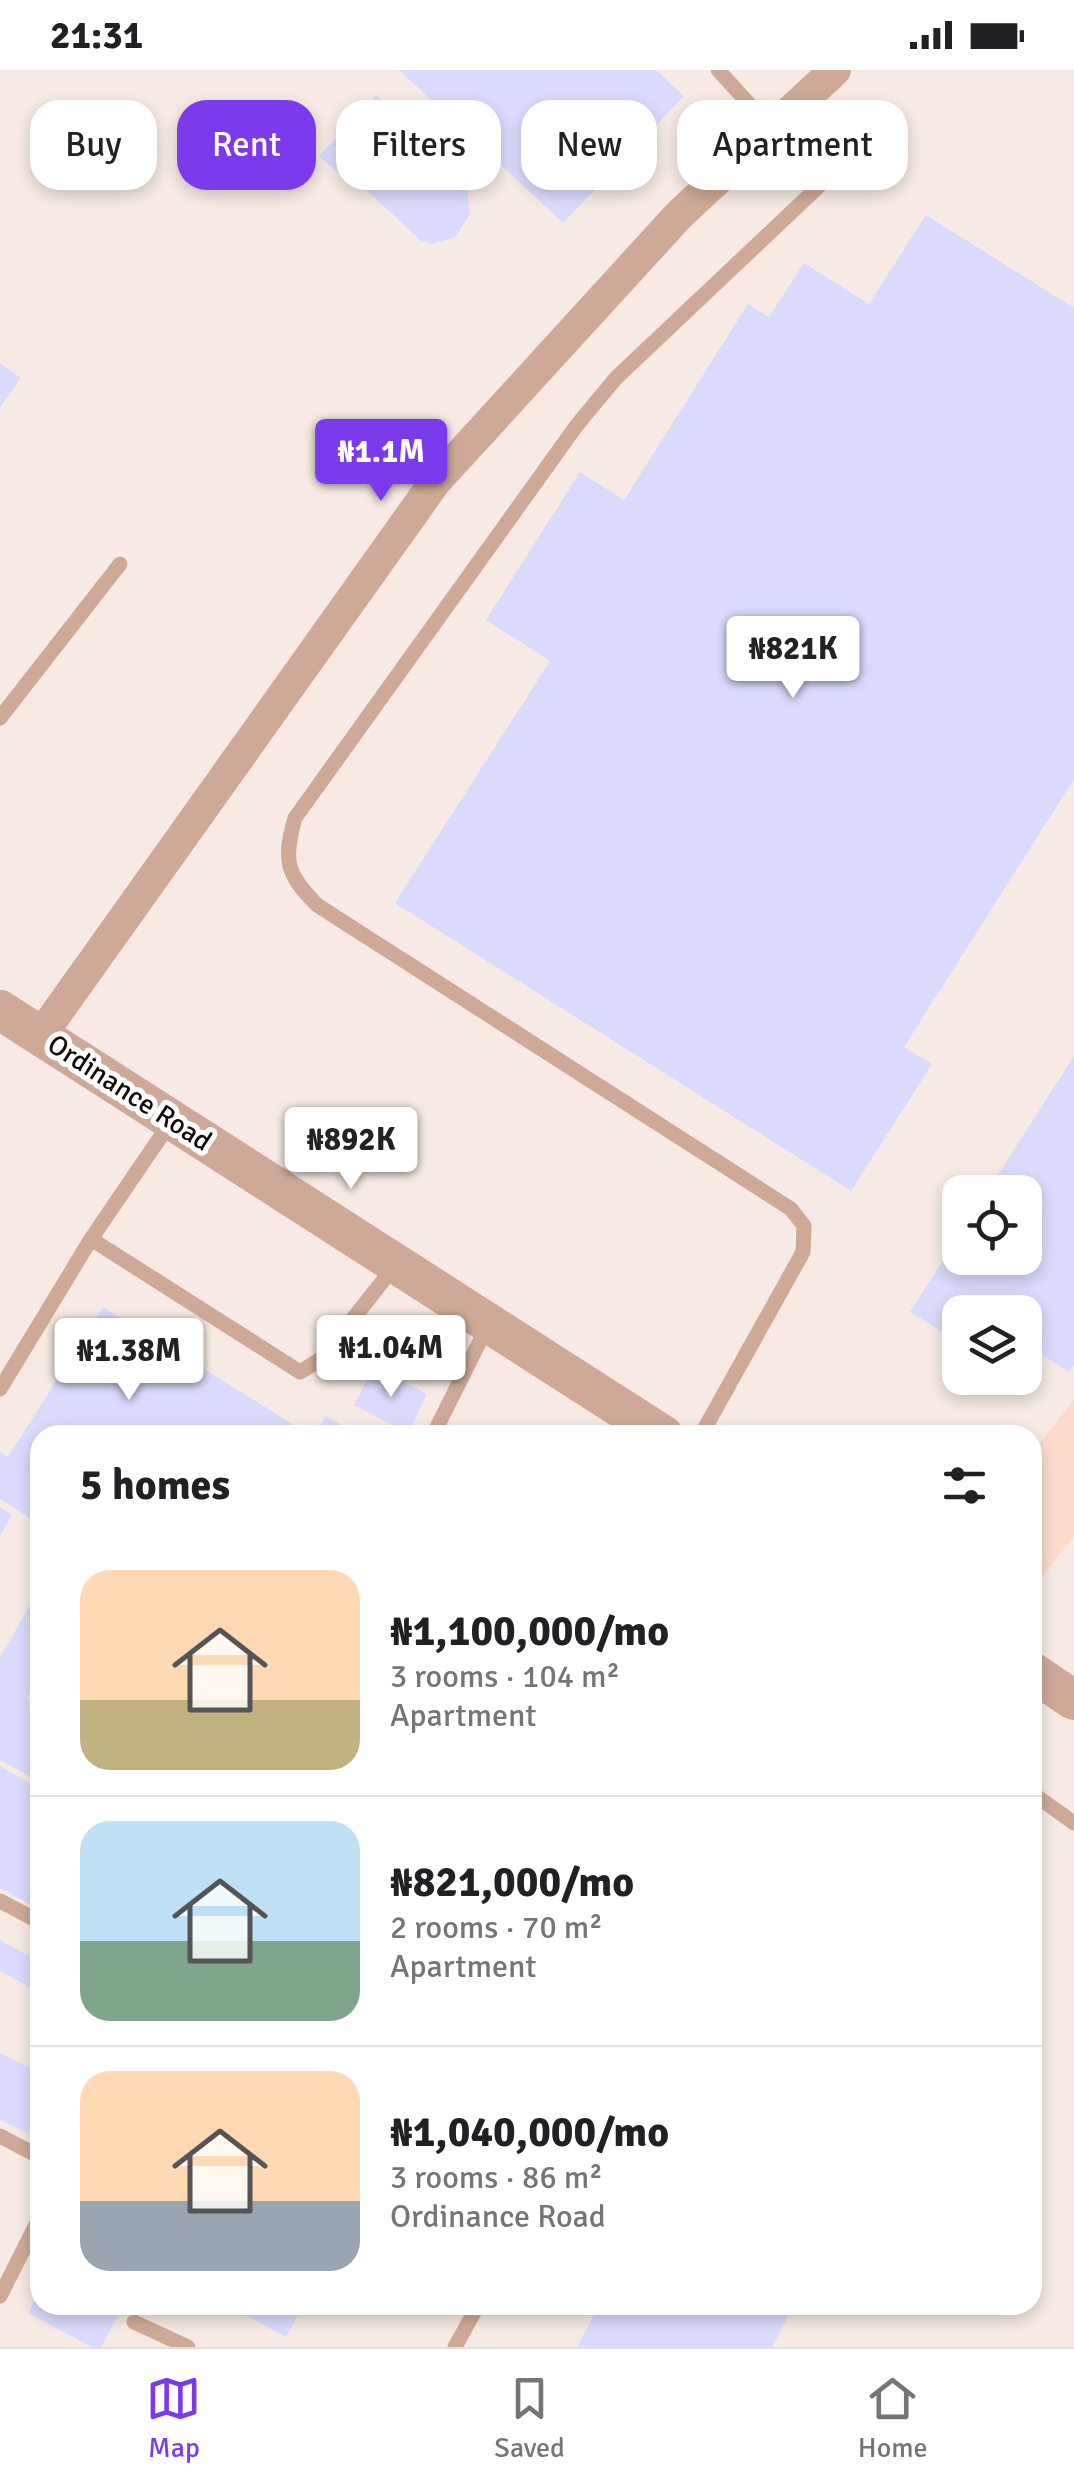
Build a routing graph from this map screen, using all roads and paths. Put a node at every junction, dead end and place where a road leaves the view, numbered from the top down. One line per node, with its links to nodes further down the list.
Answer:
1 (718, 70): 3 (lane)
2 (835, 70): 4 (street)
3 (746, 100)
4 (802, 100)
5 (706, 190): 10 (street)
6 (815, 190): 18 (lane)
7 (120, 564): 8 (lane)
8 (0, 718)
9 (0, 1010): 10 (street, Ordinance Road)
10 (41, 1035): 11 (street, Ordinance Road)
11 (172, 1120): 12 (lane); 13 (street, Ordinance Road)
12 (91, 1239): 13 (lane); 15 (lane)
13 (397, 1264): 14 (street, Ordinance Road)
14 (489, 1323): 16 (lane); 17 (street, Ordinance Road)
15 (0, 1389)
16 (438, 1425)
17 (647, 1425)
18 (707, 1425)
19 (1042, 1679): 20 (street)
20 (1074, 1700)
21 (1042, 1800): 22 (lane)
22 (1074, 1823)
23 (0, 1901): 24 (lane)
24 (30, 1917)
25 (0, 2136): 26 (lane)
26 (30, 2152)
27 (30, 2237): 28 (lane)
28 (0, 2296)
29 (473, 2315): 32 (lane)
30 (134, 2322): 31 (lane)
31 (188, 2347)
32 (455, 2347)

